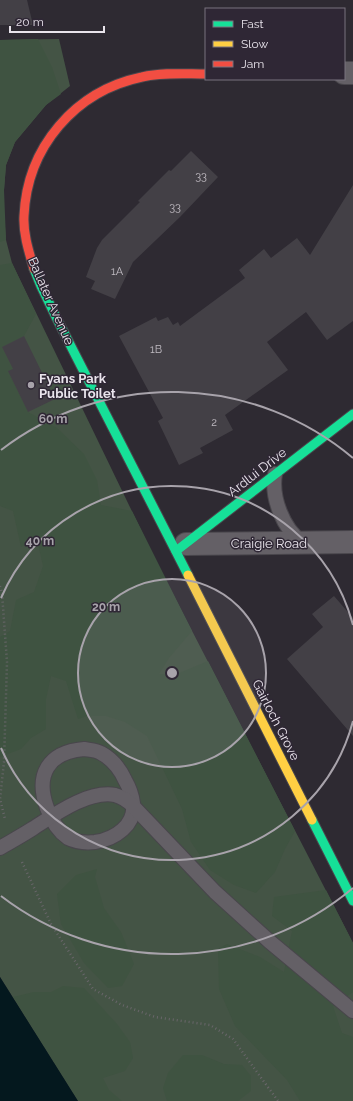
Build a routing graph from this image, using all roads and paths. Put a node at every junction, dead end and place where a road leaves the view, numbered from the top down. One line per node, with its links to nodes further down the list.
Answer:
1 (205, 74): 6 (street, Ballater Avenue)
2 (353, 414): 3 (street, Ardlui Drive)
3 (275, 474): 4 (lane); 6 (street, Ardlui Drive)
4 (302, 542): 5 (street, Craigie Road); 6 (street, Craigie Road)
5 (353, 542)
6 (181, 547): 11 (street, Gairloch Grove)
7 (0, 586): 10 (path)
8 (133, 806): 9 (lane); 9 (lane); 9 (lane); 12 (lane)
9 (51, 817): 10 (lane)
10 (5, 845): 13 (path)
11 (353, 901)
12 (353, 1011)
13 (278, 1101)

